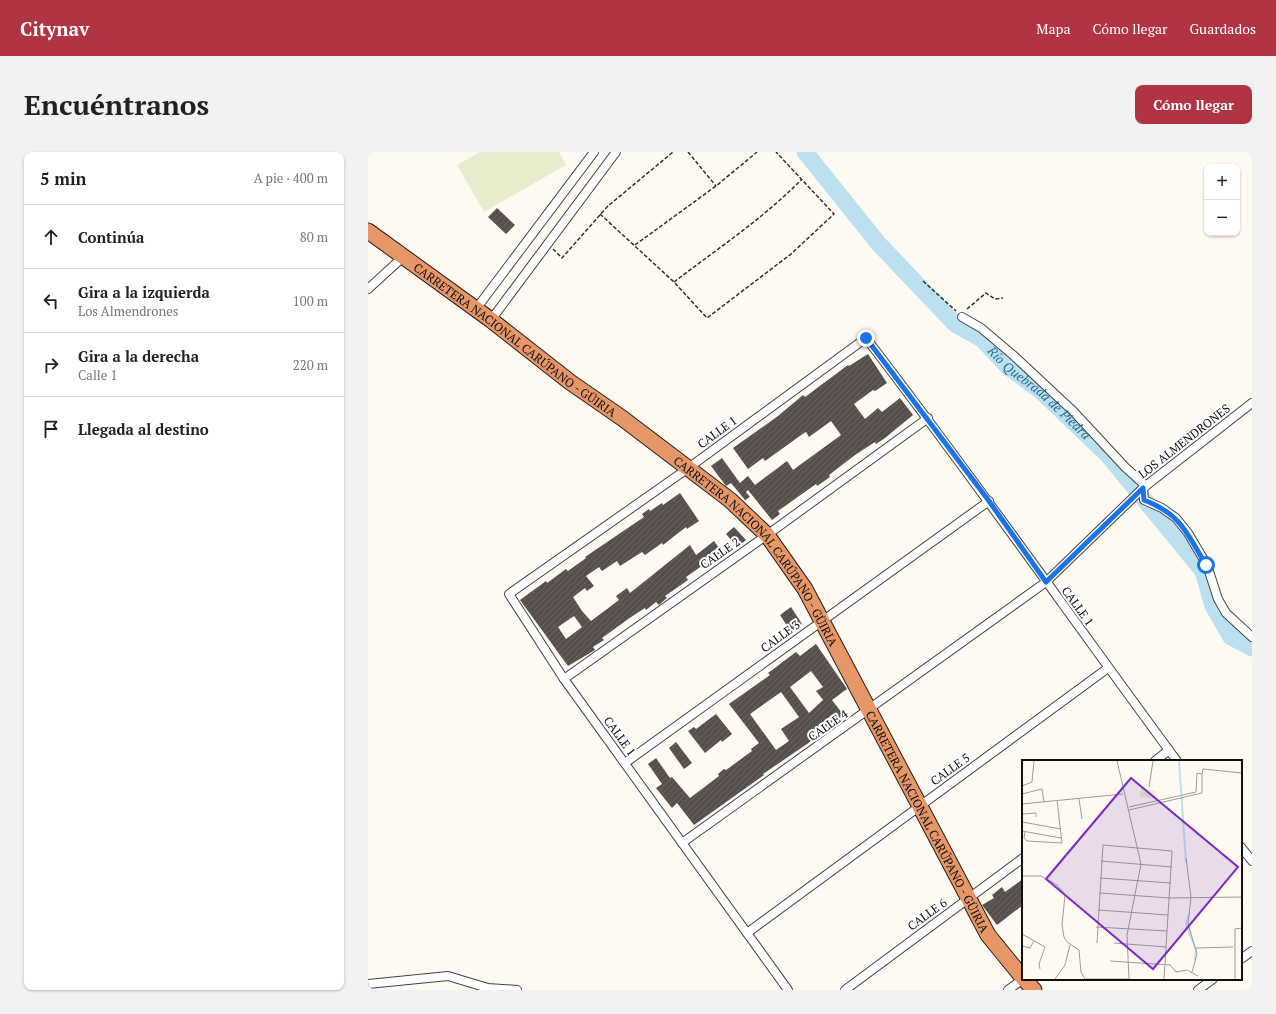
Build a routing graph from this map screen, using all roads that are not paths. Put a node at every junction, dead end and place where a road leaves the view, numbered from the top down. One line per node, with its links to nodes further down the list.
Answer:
1 (594, 152): 6 (street)
2 (616, 152): 8 (street)
3 (368, 231): 4 (highway, CARRETERA NACIONAL CARÚPANO - GÜIRIA)
4 (403, 257): 5 (street); 6 (highway, CARRETERA NACIONAL CARÚPANO - GÜIRIA)
5 (368, 289)
6 (476, 309): 8 (highway, CARRETERA NACIONAL CARÚPANO - GÜIRIA)
7 (962, 317): 12 (street)
8 (491, 320): 11 (highway, CARRETERA NACIONAL CARÚPANO - GÜIRIA)
9 (1252, 403): 12 (street, LOS ALMENDRONES)
10 (928, 418): 11 (street, CALLE 1); 13 (street, CALLE 1); 14 (street, CALLE 2)
11 (687, 469): 14 (highway, CARRETERA NACIONAL CARÚPANO - GÜIRIA); 19 (street, CALLE 1)
12 (1144, 487): 15 (street, LOS ALMENDRONES); 17 (street)
13 (989, 501): 15 (street, CALLE 1); 16 (street, CALLE 3)
14 (767, 535): 16 (highway, CARRETERA NACIONAL CARÚPANO - GÜIRIA); 19 (street, CALLE 2)
15 (1046, 582): 18 (street, CALLE 1); 20 (street, CALLE 4)
16 (822, 620): 20 (highway, CARRETERA NACIONAL CARÚPANO - GÜIRIA); 24 (street, CALLE 3)
17 (1252, 638)
18 (1108, 668): 21 (street, CALLE 1); 25 (street, CALLE 5)
19 (564, 679): 24 (street, CALLE 1)
20 (870, 710): 25 (highway, CARRETERA NACIONAL CARÚPANO - GÜIRIA); 26 (street, CALLE 4)
21 (1169, 750): 22 (street); 23 (street, CALLE 1)
22 (1156, 760)
23 (1176, 760)
24 (625, 763): 26 (street, CALLE 1)
25 (920, 806): 30 (highway, CARRETERA NACIONAL CARÚPANO - GÜIRIA); 31 (street, CALLE 5)
26 (682, 843): 31 (street, CALLE 1)
27 (1242, 848): 29 (street)
28 (1022, 859): 30 (street, CALLE 6)
29 (1252, 861)
30 (968, 899): 34 (highway, CARRETERA NACIONAL CARÚPANO - GÜIRIA); 41 (street, CALLE 6)
31 (747, 933): 40 (street, CALLE 1)
32 (1252, 951): 33 (street)
33 (1242, 958)
34 (1022, 978)
35 (1022, 980): 42 (street)
36 (1024, 980): 43 (highway, CARRETERA NACIONAL CARÚPANO - GÜIRIA)
37 (1213, 980): 44 (street)
38 (368, 984): 39 (street)
39 (517, 990)
40 (788, 990)
41 (845, 990)
42 (1008, 990)
43 (1034, 990)
44 (1198, 990)

